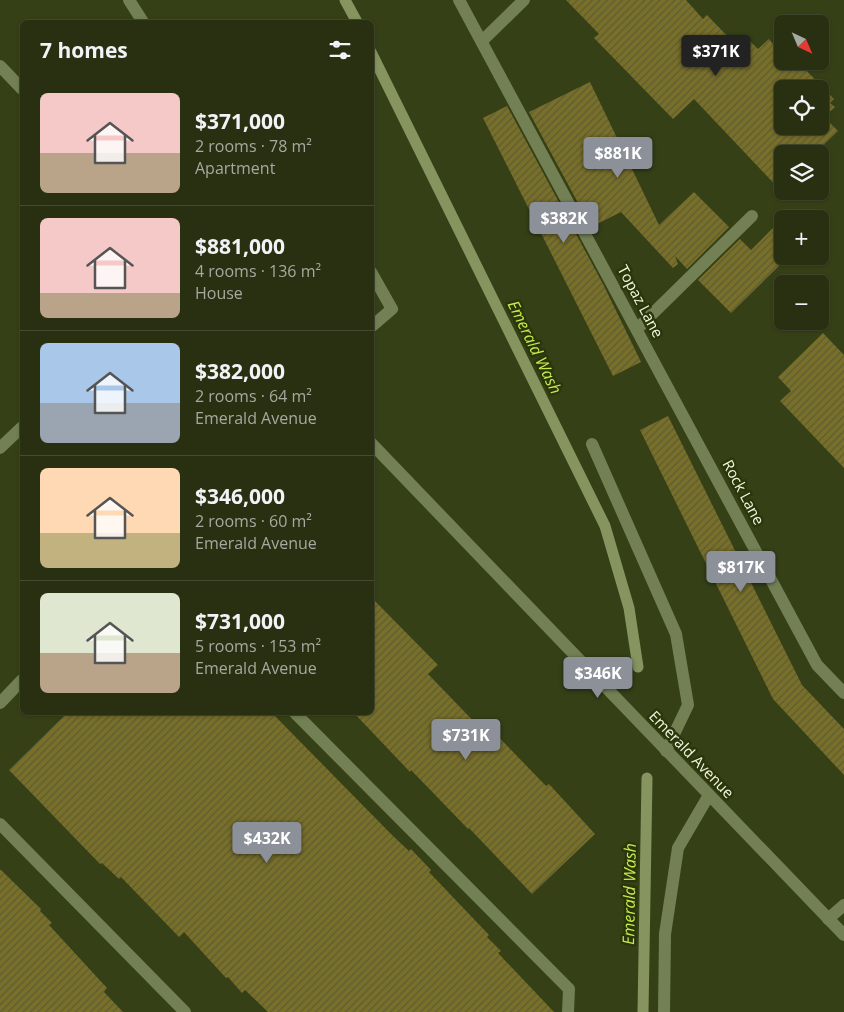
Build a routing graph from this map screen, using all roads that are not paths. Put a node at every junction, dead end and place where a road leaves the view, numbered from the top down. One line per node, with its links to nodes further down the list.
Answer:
1 (129, 0): 4 (street)
2 (460, 0): 5 (street, Topaz Lane)
3 (524, 0): 5 (street)
4 (143, 20)
5 (482, 41): 11 (street, Topaz Lane)
6 (0, 66): 7 (street)
7 (20, 87)
8 (752, 216): 11 (street)
9 (374, 277): 10 (street)
10 (374, 324)
11 (637, 329): 13 (street, Topaz Lane)
12 (20, 428): 16 (street)
13 (694, 433): 18 (street, Rock Lane)
14 (592, 444): 21 (street)
15 (374, 446): 21 (street, Emerald Avenue)
16 (0, 448)
17 (20, 682): 19 (street)
18 (844, 693)
19 (0, 703)
20 (297, 715): 28 (street)
21 (666, 751): 22 (street, Emerald Avenue)
22 (709, 795): 25 (street, Emerald Avenue); 29 (street)
23 (0, 824): 27 (street)
24 (844, 905): 25 (street)
25 (828, 919): 26 (street, Emerald Avenue)
26 (844, 935)
27 (185, 1012)
28 (568, 1012)
29 (664, 1012)

